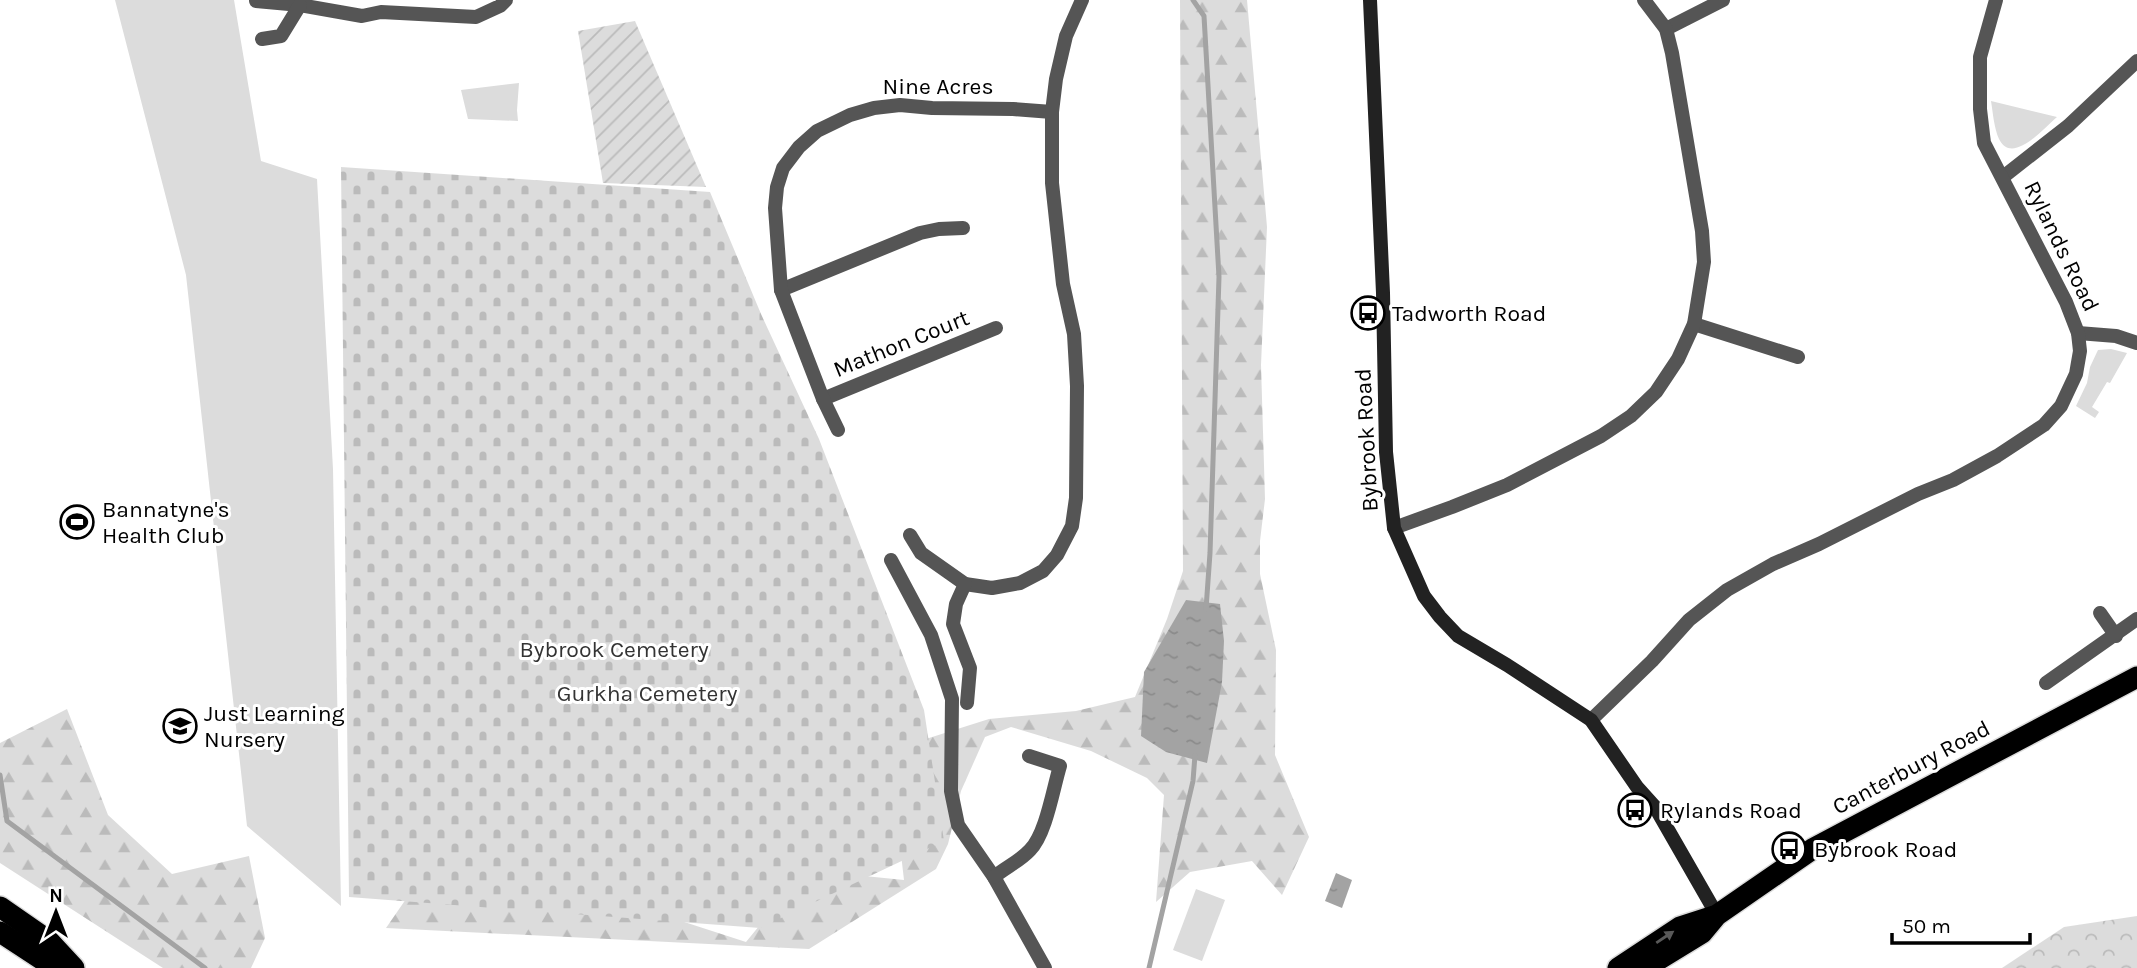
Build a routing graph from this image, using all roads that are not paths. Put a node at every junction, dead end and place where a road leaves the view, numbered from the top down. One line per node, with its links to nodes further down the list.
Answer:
1 (506, 0): 8 (street)
2 (1082, 0): 12 (street)
3 (1370, 0): 23 (street, Bybrook Road)
4 (1644, 0): 9 (street)
5 (1723, 0): 9 (street)
6 (1996, 0): 13 (street, Rylands Road)
7 (256, 1): 8 (street)
8 (300, 5): 10 (street)
9 (1666, 29): 16 (street)
10 (261, 39)
11 (2137, 61): 13 (street)
12 (1052, 111): 15 (street, Nine Acres); 26 (street)
13 (2003, 177): 18 (street, Rylands Road)
14 (963, 228): 15 (street)
15 (781, 290): 21 (street, Nine Acres)
16 (1694, 324): 20 (street); 23 (street)
17 (996, 328): 21 (street, Mathon Court)
18 (2078, 333): 19 (street); 33 (street, Rylands Road)
19 (2137, 344)
20 (1798, 357)
21 (823, 399): 22 (street, Nine Acres)
22 (838, 430)
23 (1394, 528): 33 (street, Bybrook Road)
24 (910, 535): 26 (street)
25 (891, 560): 35 (street)
26 (965, 584): 32 (street)
27 (2100, 613): 29 (street)
28 (2137, 620): 29 (street)
29 (2116, 636): 31 (street)
30 (2137, 677): 37 (highway, Canterbury Road)
31 (2046, 683)
32 (967, 703)
33 (1591, 720): 37 (street, Bybrook Road)
34 (1029, 756): 35 (street)
35 (994, 877): 41 (street)
36 (0, 907): 40 (highway)
37 (1717, 915): 42 (highway, Canterbury Road, one-way to 37); 43 (highway, Canterbury Road)
38 (0, 932): 39 (highway)
39 (55, 968)
40 (74, 968)
41 (1045, 968)
42 (1618, 968)
43 (1645, 968)

